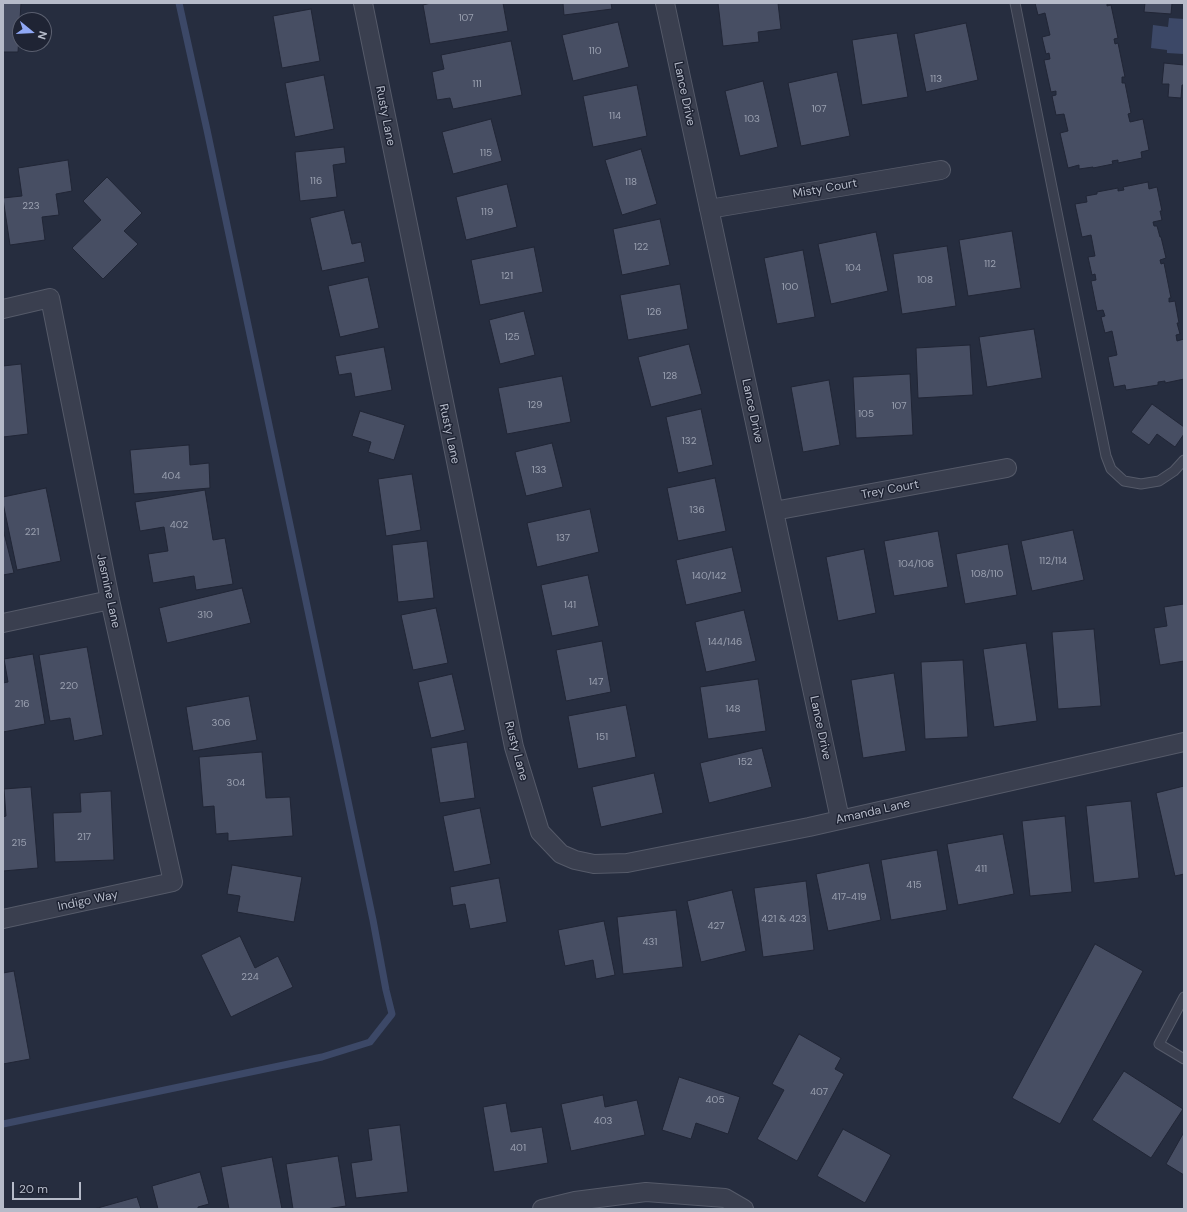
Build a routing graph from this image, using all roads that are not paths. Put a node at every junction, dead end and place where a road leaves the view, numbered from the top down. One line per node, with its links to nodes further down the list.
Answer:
1 (363, 3): 14 (street, Rusty Lane)
2 (665, 3): 5 (street, Lance Drive)
3 (1015, 3): 7 (lane)
4 (941, 170): 5 (street, Misty Court)
5 (709, 209): 9 (street, Lance Drive)
6 (3, 309): 10 (street, Jasmine Lane)
7 (1184, 460)
8 (1007, 468): 9 (street, Trey Court)
9 (774, 512): 13 (street, Lance Drive)
10 (110, 600): 11 (street); 15 (street, Jasmine Lane)
11 (3, 623)
12 (1184, 742): 13 (street, Amanda Lane)
13 (840, 819): 14 (street, Amanda Lane)
14 (561, 854)
15 (172, 882): 16 (street, Indigo Way)
16 (3, 920)
17 (1184, 997): 18 (lane)
18 (1184, 1059)
19 (576, 1205): 20 (street); 21 (street)
20 (542, 1209)
21 (744, 1209)

